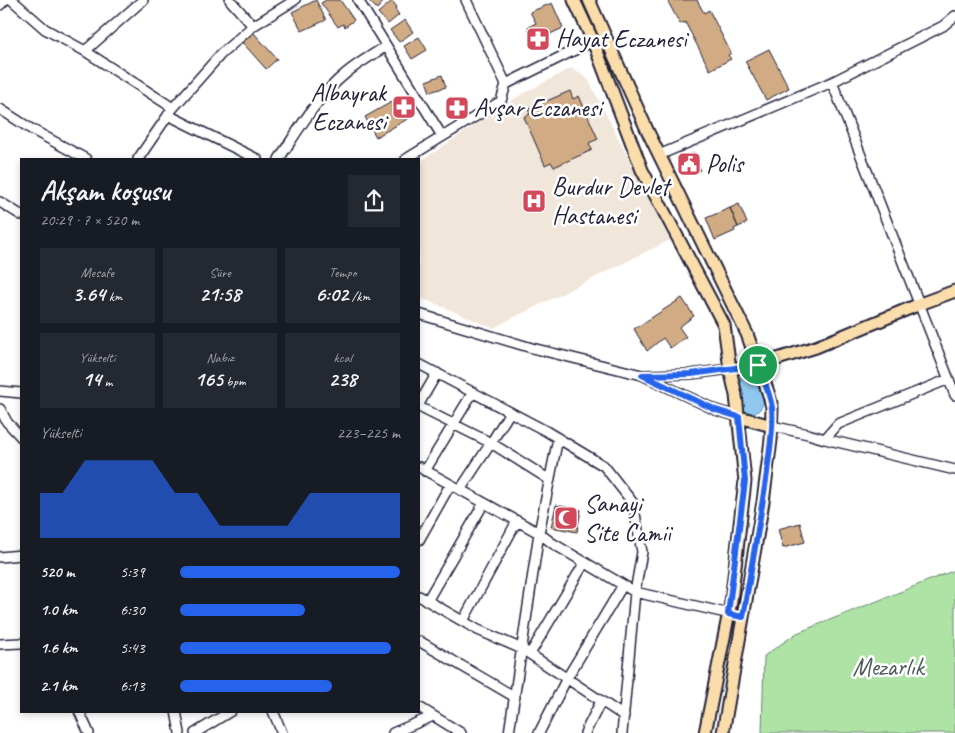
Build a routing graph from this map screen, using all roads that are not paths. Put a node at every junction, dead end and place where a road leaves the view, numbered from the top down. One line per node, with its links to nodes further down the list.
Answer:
1 (5, 0): 10 (street)
2 (12, 0): 15 (street)
3 (143, 0): 15 (street)
4 (230, 0): 12 (street)
5 (295, 0): 12 (street)
6 (358, 0): 14 (street)
7 (466, 0): 17 (street)
8 (574, 0): 13 (main road)
9 (589, 0): 21 (main road)
10 (0, 4)
11 (955, 16): 16 (street)
12 (254, 26): 19 (street)
13 (592, 41): 17 (street); 34 (main road)
14 (386, 46): 20 (street); 25 (street)
15 (85, 51): 19 (street)
16 (832, 82): 21 (street); 30 (street)
17 (506, 84): 20 (street)
18 (0, 108): 22 (street)
19 (170, 112): 23 (street); 24 (street)
20 (442, 136): 26 (street)
21 (659, 155): 33 (main road)
22 (84, 158)
23 (139, 158)
24 (255, 158)
25 (280, 158)
26 (408, 158)
27 (0, 202): 28 (street)
28 (20, 214)
29 (955, 291): 30 (main road)
30 (920, 304): 33 (main road); 37 (street)
31 (420, 314): 36 (street)
32 (420, 364): 35 (street)
33 (758, 365): 34 (main road); 48 (main road)
34 (730, 369): 36 (street); 46 (main road)
35 (437, 373): 39 (street); 42 (street)
36 (642, 375): 46 (street)
37 (949, 379): 41 (street); 51 (street)
38 (0, 391): 40 (street)
39 (472, 392): 45 (street); 47 (street)
40 (20, 394)
41 (955, 395)
42 (420, 404)
43 (420, 407): 47 (street)
44 (0, 410): 49 (street)
45 (510, 412): 50 (street); 52 (street)
46 (739, 417): 48 (main road); 69 (main road)
47 (453, 424): 52 (street); 53 (street)
48 (772, 426): 51 (street); 70 (main road)
49 (20, 436)
50 (558, 438): 55 (street); 66 (street)
51 (825, 439): 54 (street)
52 (491, 443): 55 (street); 57 (street)
53 (422, 469): 56 (street)
54 (955, 470)
55 (550, 480): 60 (street)
56 (450, 485): 57 (street); 61 (street)
57 (460, 490): 58 (street)
58 (484, 503): 59 (street); 68 (street)
59 (517, 521): 60 (street); 71 (street)
60 (539, 533): 64 (street); 75 (street)
61 (420, 538)
62 (20, 555): 63 (street)
63 (0, 557)
64 (585, 562): 65 (street); 75 (street)
65 (623, 585): 66 (street); 76 (street)
66 (635, 592): 69 (street); 85 (street)
67 (420, 597): 68 (street)
68 (427, 601): 71 (street)
69 (728, 614): 70 (street); 96 (main road)
70 (743, 617): 97 (main road)
71 (463, 621): 75 (street)
72 (20, 643): 74 (street)
73 (420, 643): 77 (street)
74 (0, 644)
75 (526, 652): 76 (street); 77 (street)
76 (567, 678): 78 (street); 93 (street)
77 (515, 697): 92 (street)
78 (601, 701): 85 (street); 94 (street)
79 (420, 708): 84 (street)
80 (80, 713): 86 (street)
81 (176, 713): 87 (street)
82 (228, 713): 88 (street)
83 (275, 713): 89 (street)
84 (433, 716): 90 (street); 91 (street)
85 (624, 716): 95 (street)
86 (89, 733)
87 (180, 733)
88 (195, 733)
89 (282, 733)
90 (393, 733)
91 (460, 733)
92 (509, 733)
93 (539, 733)
94 (585, 733)
95 (622, 733)
96 (705, 733)
97 (724, 733)

